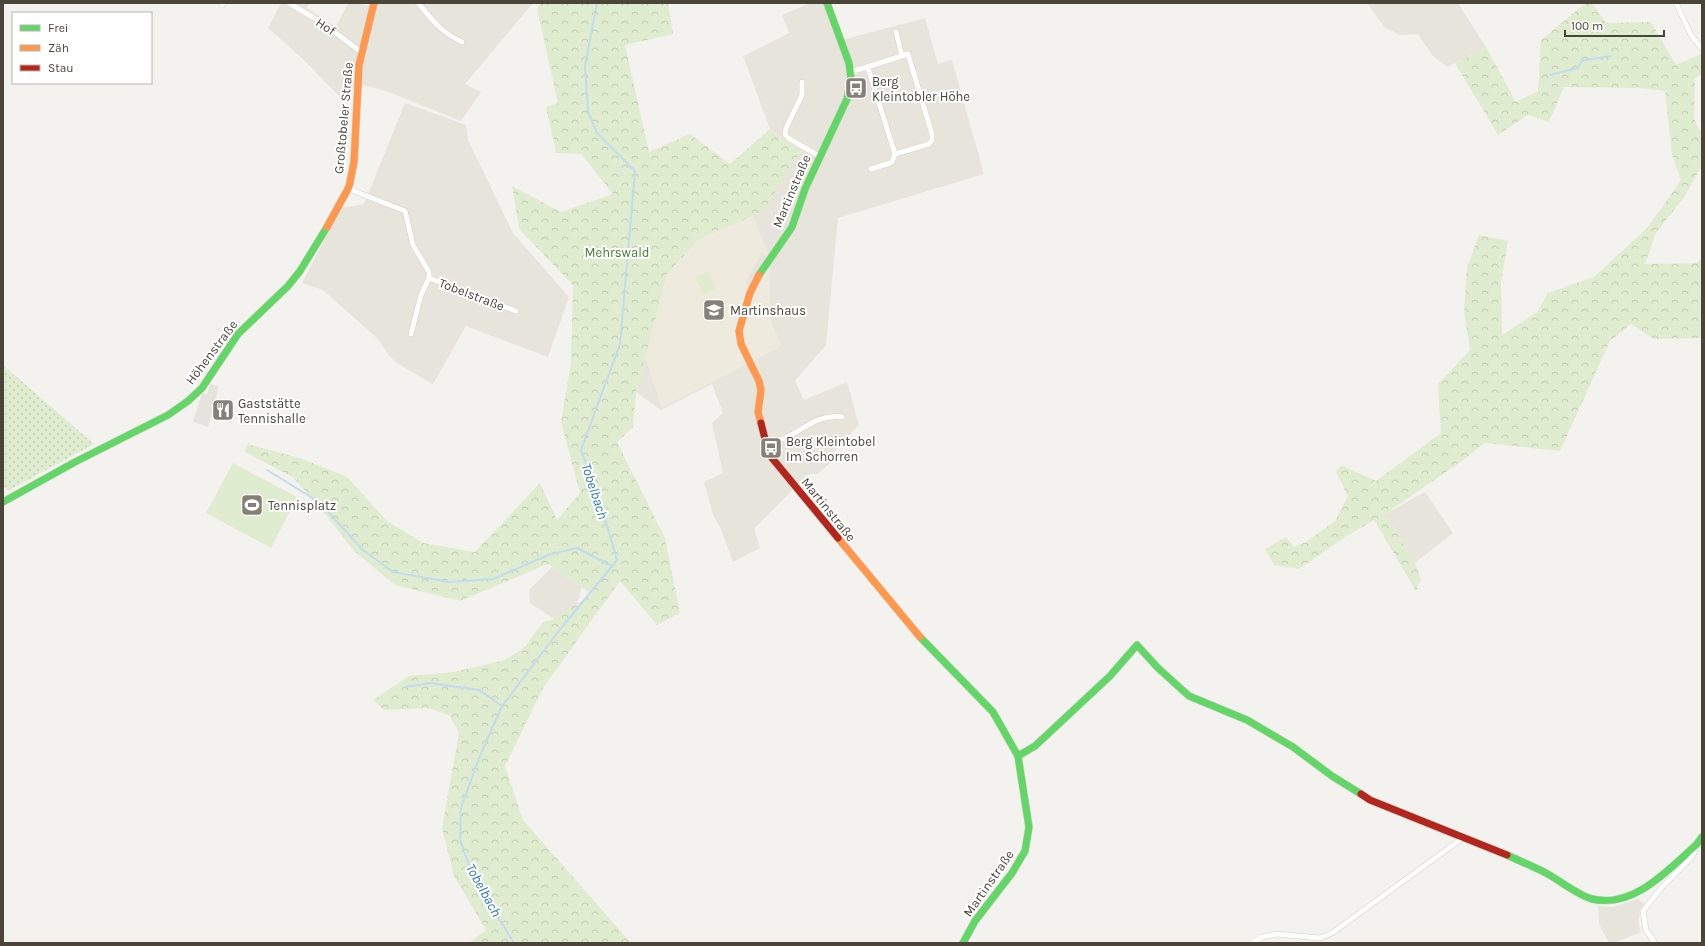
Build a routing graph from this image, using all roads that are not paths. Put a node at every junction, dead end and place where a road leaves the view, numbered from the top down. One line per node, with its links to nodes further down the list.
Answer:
1 (289, 3): 9 (street, Hof)
2 (374, 3): 9 (street, Großtobeler Straße)
3 (418, 3): 7 (street)
4 (827, 3): 12 (street, Martinstraße)
5 (1676, 3): 8 (street)
6 (896, 32): 10 (street)
7 (462, 42)
8 (1702, 49)
9 (362, 52): 17 (street, Großtobeler Straße)
10 (902, 56): 11 (street); 14 (street)
11 (868, 68): 12 (street); 14 (street)
12 (851, 72): 15 (street, Martinstraße)
13 (802, 82): 15 (street)
14 (895, 154): 16 (street)
15 (819, 156): 22 (street, Martinstraße)
16 (871, 169)
17 (349, 187): 18 (street); 23 (street, Höhenstraße)
18 (429, 278): 19 (street, Tobelstraße); 20 (street)
19 (516, 311)
20 (411, 334)
21 (842, 417): 22 (street)
22 (766, 444): 24 (street, Martinstraße)
23 (3, 502)
24 (1018, 756): 25 (street); 28 (street, Martinstraße)
25 (1464, 837): 27 (street); 29 (street)
26 (1702, 837): 27 (street)
27 (1696, 845): 30 (street)
28 (963, 943)
29 (1252, 943)
30 (1655, 943)

